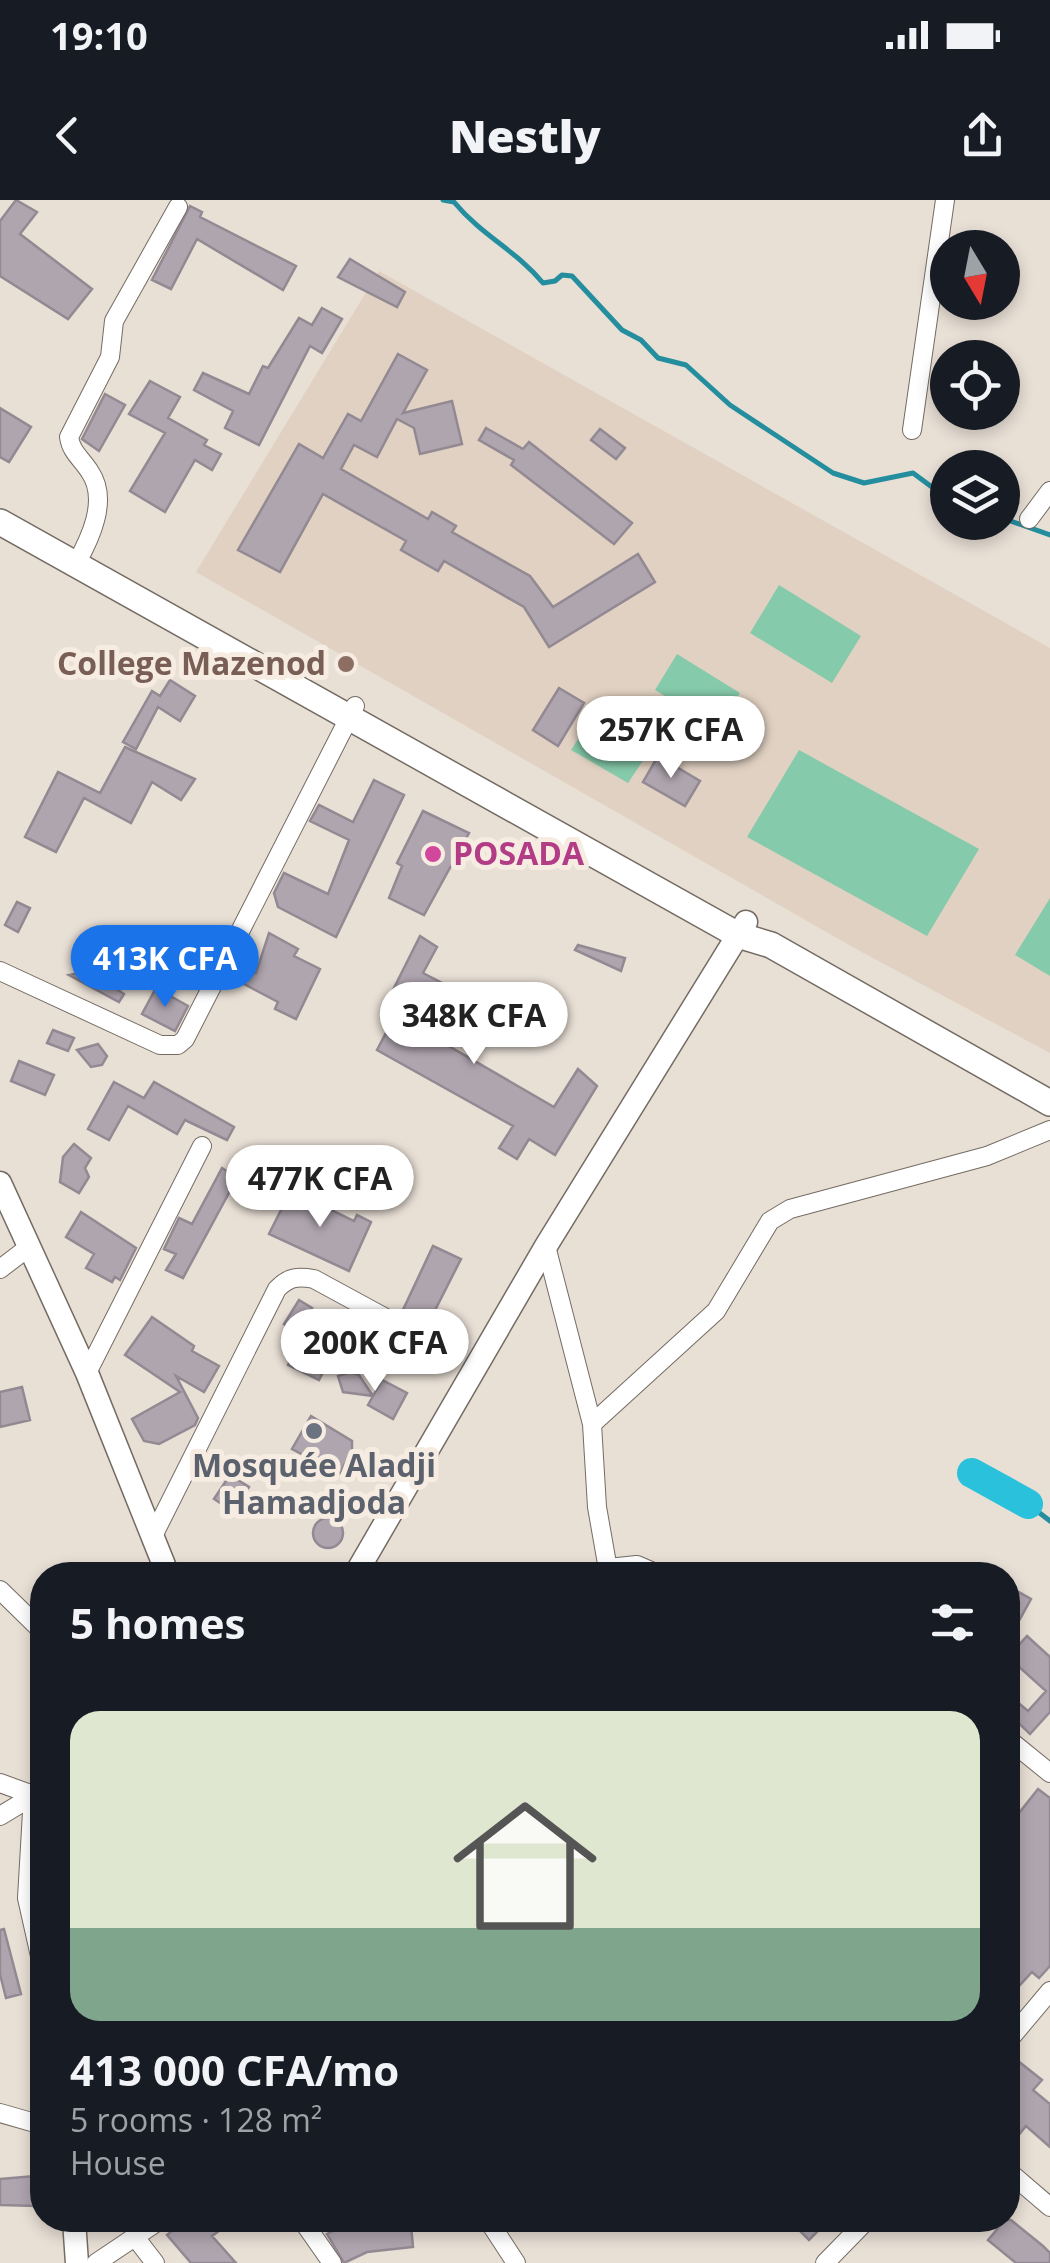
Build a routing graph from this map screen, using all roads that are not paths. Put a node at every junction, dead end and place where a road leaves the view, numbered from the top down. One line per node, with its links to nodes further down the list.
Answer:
1 (945, 200): 3 (street)
2 (178, 208): 8 (street)
3 (912, 430)
4 (1050, 491): 6 (street)
5 (0, 505): 8 (main road)
6 (1029, 518)
7 (0, 522): 8 (main road)
8 (79, 558): 9 (main road)
9 (352, 712): 10 (main road); 11 (street)
10 (742, 929): 12 (main road); 16 (street)
11 (0, 971)
12 (1050, 1103)
13 (1050, 1130): 21 (street)
14 (202, 1146): 20 (street)
15 (0, 1183): 17 (street)
16 (546, 1246): 21 (street); 24 (street)
17 (29, 1247): 18 (street); 20 (street)
18 (0, 1268)
19 (452, 1354): 22 (street)
20 (87, 1374): 22 (street)
21 (592, 1424): 25 (street)
22 (153, 1536): 23 (street)
23 (161, 1562)
24 (363, 1562)
25 (606, 1562)
26 (0, 1590): 27 (street)
27 (30, 1619)
28 (1020, 1748): 29 (street)
29 (1050, 1773)
30 (0, 1783): 31 (street)
31 (30, 1792)
32 (30, 1799): 33 (street)
33 (0, 1816)
34 (30, 1877): 35 (street)
35 (30, 1908)
36 (1050, 1991): 37 (street)
37 (1020, 2027)
38 (0, 2112): 39 (street)
39 (30, 2122)
40 (1020, 2182): 41 (street)
41 (1050, 2208)
42 (75, 2232): 48 (street)
43 (142, 2232): 47 (street)
44 (310, 2232): 51 (street)
45 (496, 2232): 52 (street)
46 (855, 2232): 53 (street)
47 (135, 2237): 49 (street); 50 (street)
48 (76, 2263)
49 (96, 2263)
50 (155, 2263)
51 (332, 2263)
52 (516, 2263)
53 (825, 2263)

